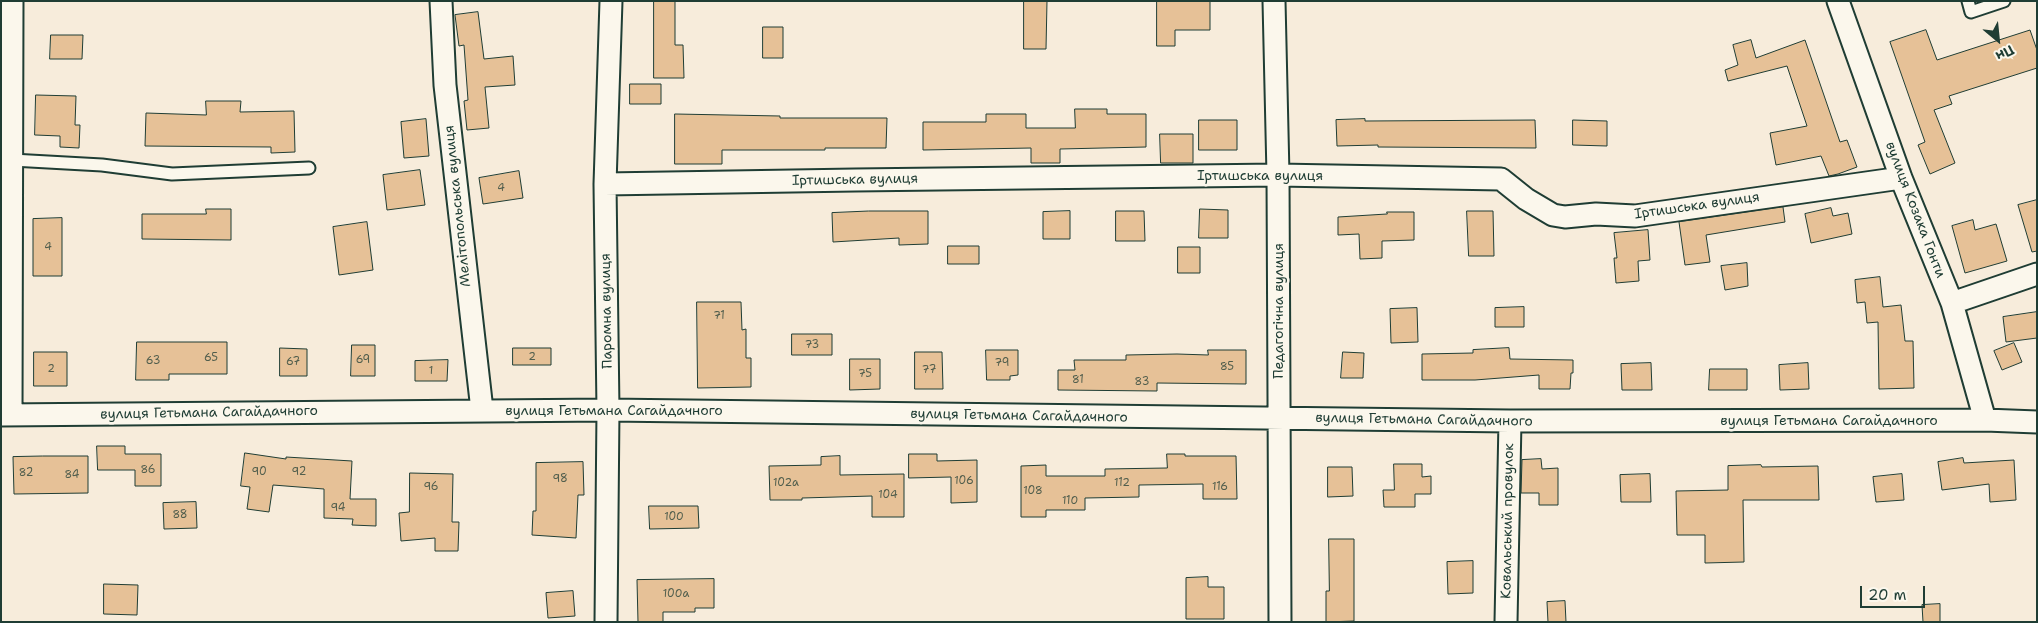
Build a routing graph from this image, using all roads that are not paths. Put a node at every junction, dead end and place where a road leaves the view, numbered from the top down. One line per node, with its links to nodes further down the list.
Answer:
1 (12, 1): 8 (street)
2 (441, 1): 15 (street, Мелітопольська вулиця)
3 (611, 1): 12 (street, Паромна вулиця)
4 (1274, 1): 10 (street, Педагогічна вулиця)
5 (1838, 1): 11 (street, вулиця Козака Гонти)
6 (1968, 1): 7 (lane)
7 (2004, 1)
8 (12, 160): 9 (lane); 17 (street)
9 (309, 168)
10 (1278, 175): 11 (street, Іртишська вулиця); 12 (street, Іртишська вулиця); 18 (street, Педагогічна вулиця)
11 (1901, 178): 14 (street, вулиця Козака Гонти)
12 (605, 184): 16 (street, Паромна вулиця)
13 (2037, 274): 14 (street)
14 (1952, 303): 19 (street, вулиця Козака Гонти)
15 (482, 410): 16 (street, вулиця Гетьмана Сагайдачного); 17 (street, вулиця Гетьмана Сагайдачного)
16 (608, 410): 18 (street, вулиця Гетьмана Сагайдачного); 22 (street, Паромна вулиця)
17 (6, 415)
18 (1279, 418): 20 (street, вулиця Гетьмана Сагайдачного); 23 (street, Педагогічна вулиця)
19 (1986, 420): 20 (street, вулиця Гетьмана Сагайдачного); 21 (street, вулиця Гетьмана Сагайдачного)
20 (1510, 421): 24 (street, Ковальський провулок)
21 (2037, 422)
22 (606, 622)
23 (1280, 622)
24 (1506, 622)

